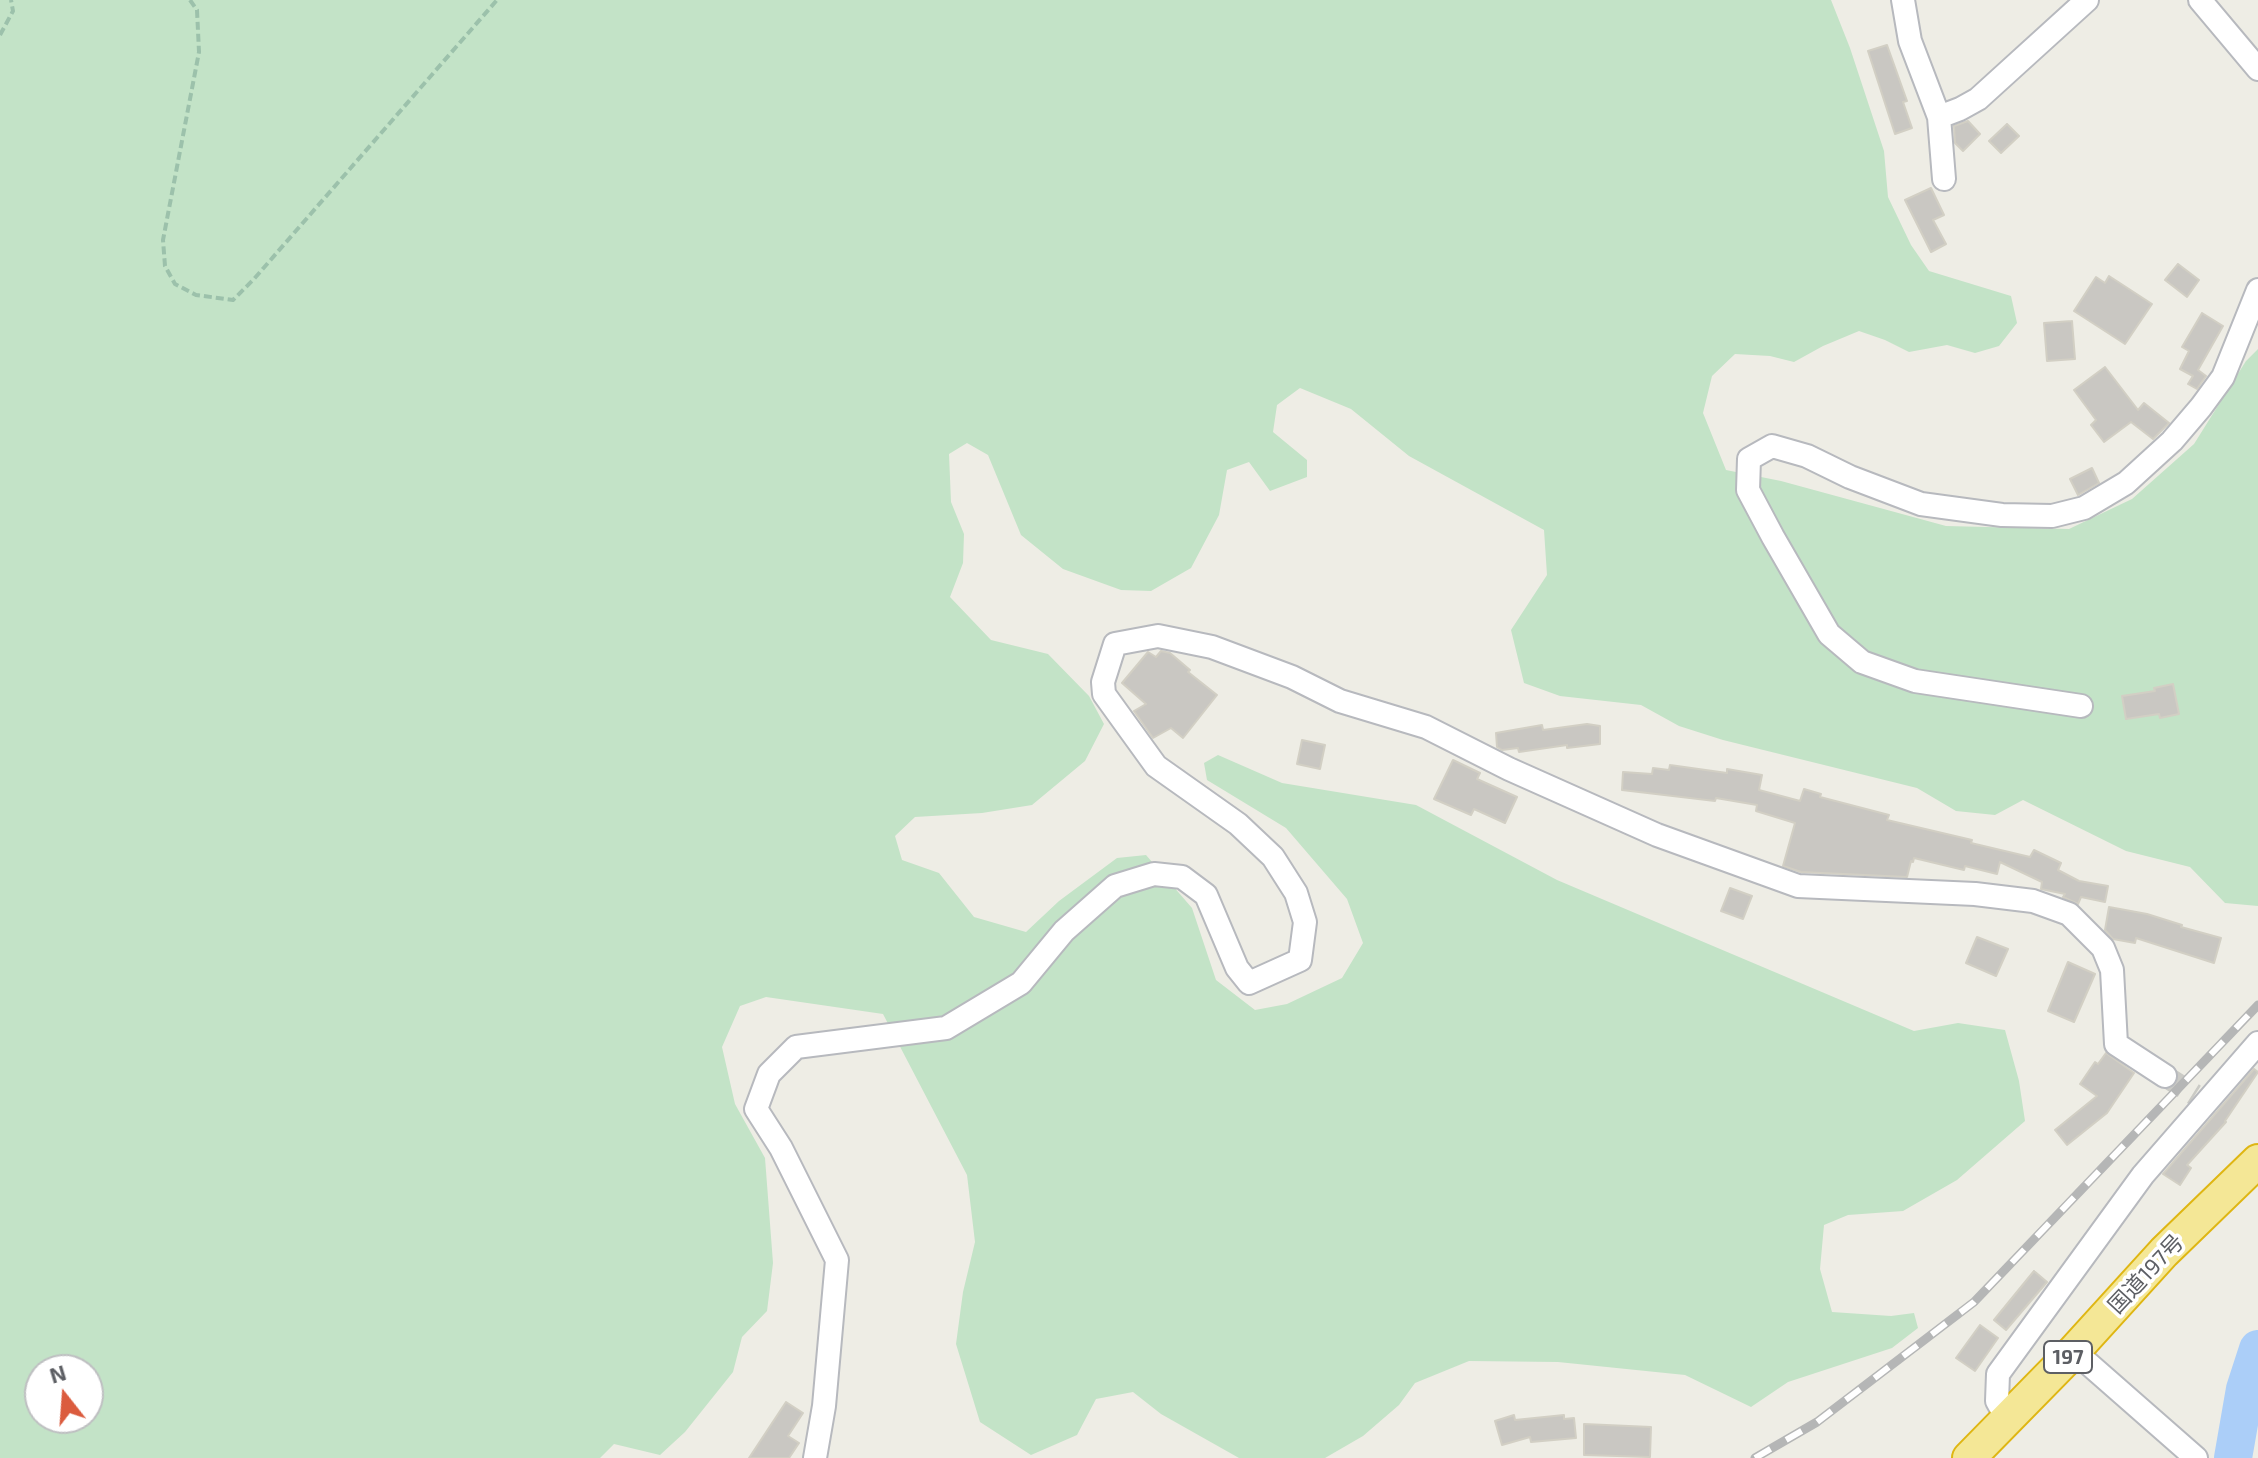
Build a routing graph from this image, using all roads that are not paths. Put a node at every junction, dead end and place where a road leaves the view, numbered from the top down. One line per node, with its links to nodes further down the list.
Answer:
1 (1903, 0): 5 (street)
2 (2087, 0): 5 (street)
3 (2200, 0): 4 (street)
4 (2258, 69)
5 (1939, 117): 6 (street)
6 (1944, 179)
7 (2258, 290): 8 (street)
8 (2081, 706)
9 (2258, 1043): 13 (street)
10 (2165, 1076): 14 (street)
11 (2258, 1161): 12 (highway, 国道197号 / 197)
12 (2074, 1351): 13 (highway, 国道197号 / 197); 16 (street)
13 (2007, 1419): 15 (highway, 国道197号 / 197)
14 (815, 1458)
15 (1969, 1458)
16 (2196, 1458)

